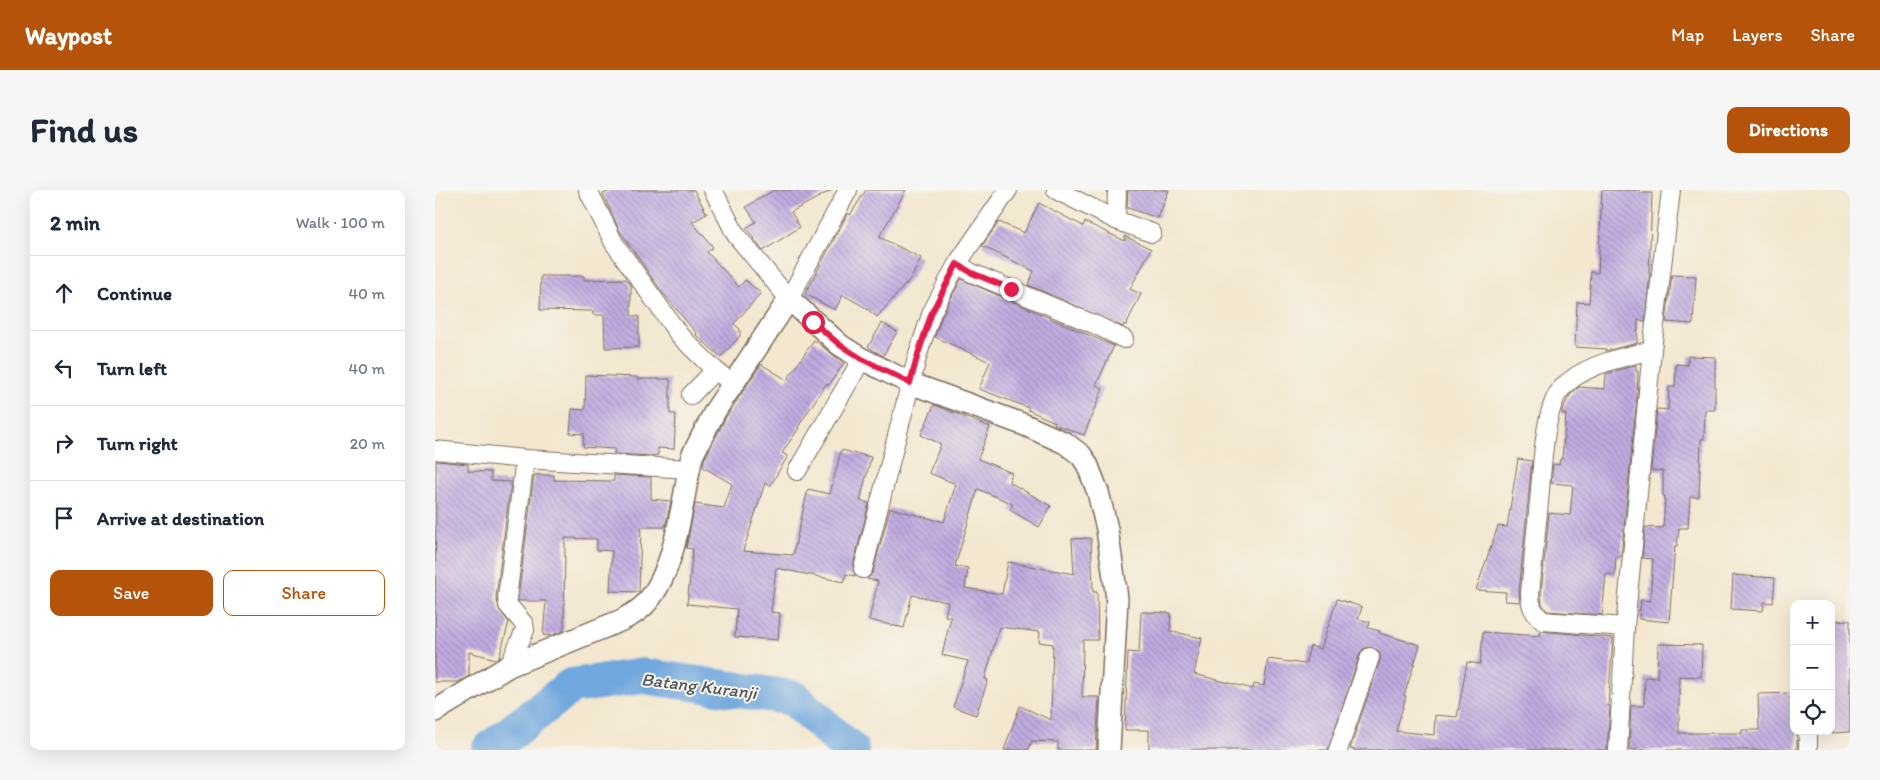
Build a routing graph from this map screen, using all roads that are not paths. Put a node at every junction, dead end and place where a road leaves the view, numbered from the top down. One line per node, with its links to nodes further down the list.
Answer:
1 (587, 190): 15 (street)
2 (713, 190): 11 (street)
3 (1008, 190): 10 (street)
4 (1056, 190): 8 (street)
5 (1117, 190): 8 (street)
6 (1671, 190): 13 (street)
7 (841, 194): 11 (street)
8 (1116, 220): 9 (street)
9 (1152, 233)
10 (957, 264): 12 (street); 16 (street)
11 (789, 299): 14 (street); 17 (street)
12 (1124, 339)
13 (1652, 350): 24 (street); 24 (street)
14 (862, 359): 16 (street); 22 (street)
15 (715, 370): 17 (street); 18 (street)
16 (910, 383): 23 (street); 29 (street)
17 (733, 384): 21 (street)
18 (691, 395)
19 (435, 450): 20 (street)
20 (525, 459): 21 (street); 26 (street)
21 (689, 470): 26 (street)
22 (797, 471)
23 (863, 568)
24 (1625, 626): 31 (street)
25 (1370, 656): 30 (street)
26 (509, 666): 27 (street)
27 (435, 711)
28 (1808, 735): 32 (street)
29 (1109, 750)
30 (1338, 750)
31 (1618, 750)
32 (1809, 750)

